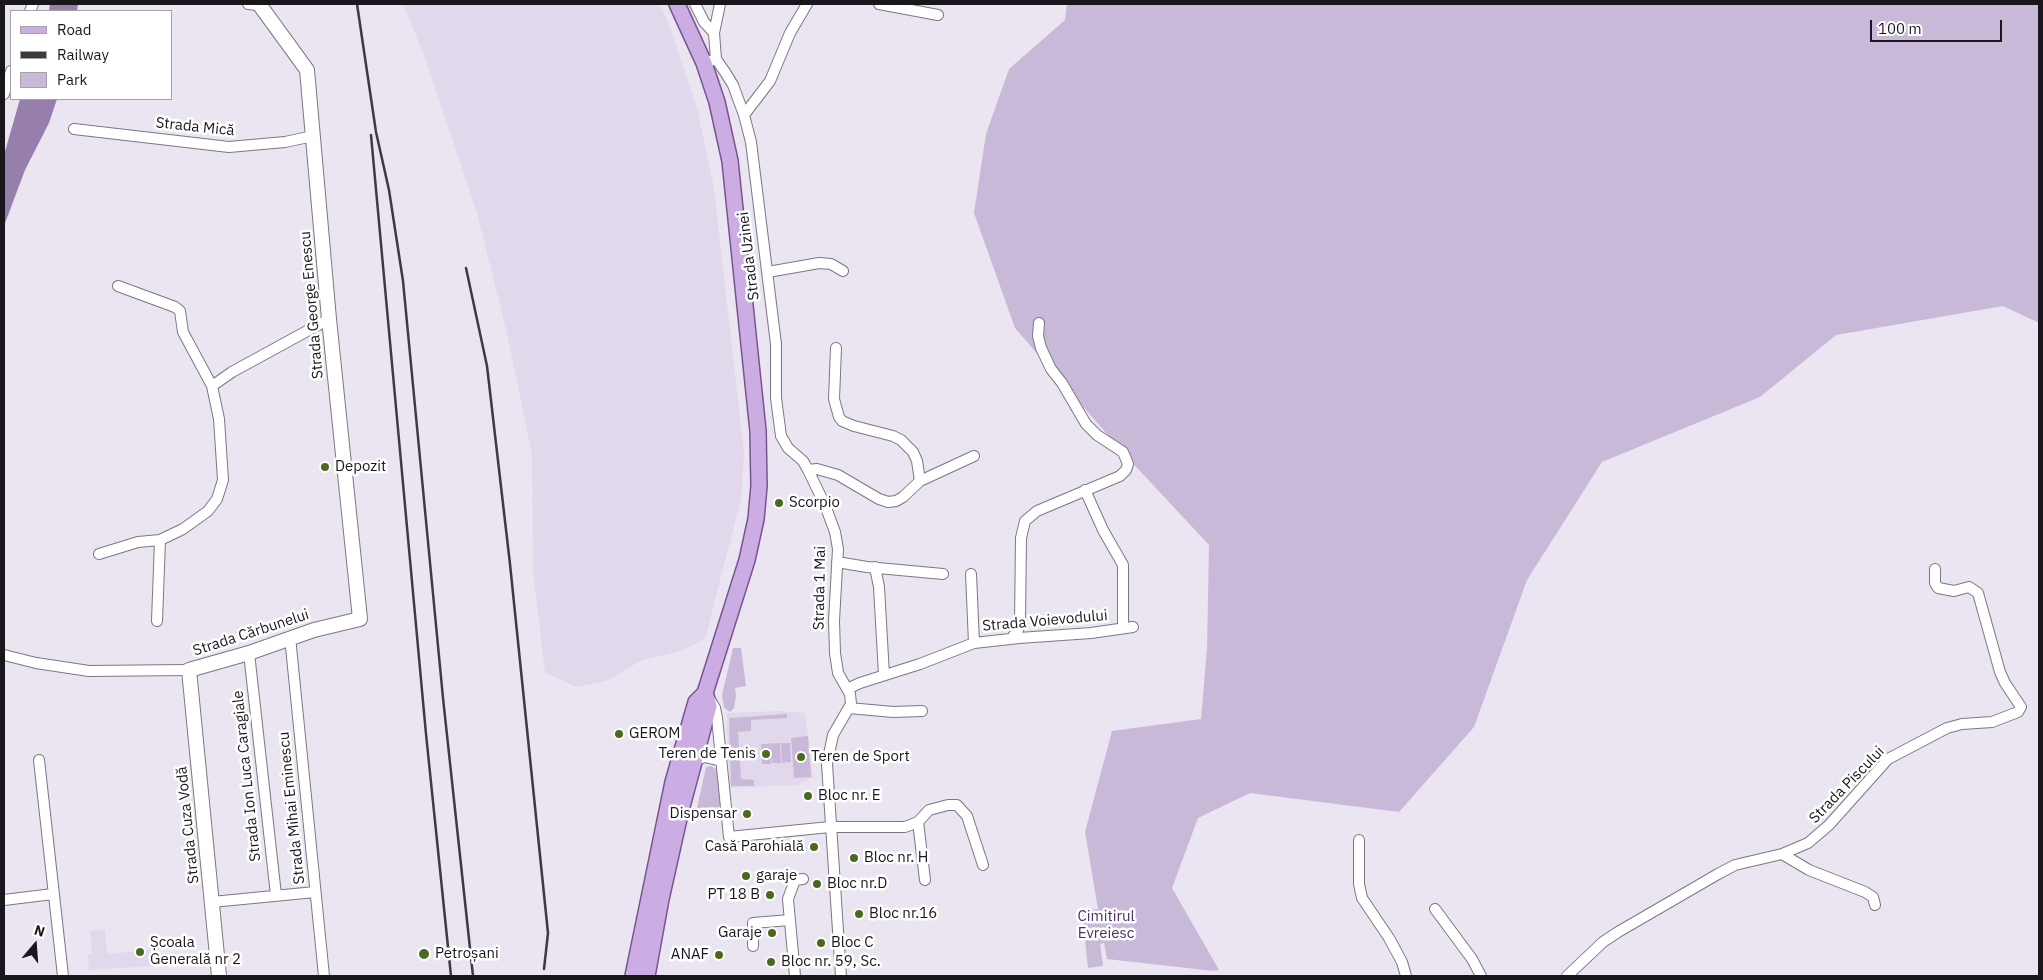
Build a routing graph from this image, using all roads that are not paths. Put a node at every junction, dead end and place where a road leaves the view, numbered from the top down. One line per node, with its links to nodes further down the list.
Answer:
1 (255, 4): 14 (street, Strada George Enescu)
2 (677, 4): 9 (main road)
3 (695, 4): 8 (street)
4 (720, 4): 8 (street)
5 (807, 4): 12 (street)
6 (879, 4): 7 (street)
7 (938, 15)
8 (714, 33): 9 (street)
9 (710, 61): 12 (street, Strada Uzinei); 43 (main road)
10 (10, 74): 11 (street)
11 (4, 94)
12 (744, 115): 16 (street, Strada Uzinei)
13 (74, 129): 14 (street, Strada Mică)
14 (313, 136): 18 (street, Strada George Enescu)
15 (843, 271): 16 (street)
16 (768, 272): 23 (street, Strada Uzinei)
17 (118, 286): 21 (street)
18 (329, 319): 21 (street); 33 (street, Strada George Enescu)
19 (1038, 323): 25 (street)
20 (836, 348): 24 (street)
21 (212, 386): 26 (street)
22 (974, 456): 24 (street)
23 (806, 466): 24 (street); 28 (street, Strada 1 Mai)
24 (920, 481)
25 (1085, 490): 36 (street); 36 (street, Strada Voievodului)
26 (160, 540): 27 (street); 34 (street)
27 (98, 554)
28 (837, 562): 29 (street); 42 (street, Strada 1 Mai)
29 (875, 567): 31 (street); 41 (street)
30 (1934, 569): 52 (street, Strada Piscului)
31 (943, 574)
32 (971, 574): 37 (street)
33 (360, 619): 35 (street, Strada Cărbunelui)
34 (157, 620)
35 (290, 637): 38 (street, Strada Cărbunelui); 56 (street, Strada Mihai Eminescu)
36 (1011, 638): 37 (street, Strada Voievodului)
37 (974, 643): 41 (street, Strada Voievodului)
38 (248, 653): 40 (street, Strada Cărbunelui); 58 (street, Strada Ion Luca Caragiale)
39 (4, 655): 40 (street, Strada Cărbunelui)
40 (188, 670): 60 (street, Strada Cuza Vodă)
41 (884, 676): 42 (street, Strada Voievodului)
42 (847, 689): 44 (street, Strada 1 Mai)
43 (705, 693): 47 (main road); 48 (street); 68 (main road)
44 (849, 708): 45 (street); 50 (street)
45 (922, 711)
46 (39, 760): 57 (street)
47 (694, 761): 48 (street); 69 (main road)
48 (721, 761): 50 (street)
49 (918, 822): 50 (street); 53 (street); 55 (street)
50 (830, 827): 71 (street)
51 (1359, 840): 72 (street)
52 (1782, 854): 61 (street); 74 (street, Strada Piscului)
53 (984, 865)
54 (803, 879): 63 (street)
55 (925, 880)
56 (315, 892): 58 (street); 67 (street, Strada Mihai Eminescu)
57 (54, 894): 59 (street); 65 (street)
58 (276, 895): 60 (street)
59 (4, 900)
60 (212, 902): 66 (street, Strada Cuza Vodă)
61 (1875, 905)
62 (1436, 908): 73 (street)
63 (790, 920): 64 (street); 70 (street)
64 (753, 946)
65 (63, 976)
66 (219, 976)
67 (324, 976)
68 (633, 976)
69 (647, 976)
70 (795, 976)
71 (841, 976)
72 (1406, 976)
73 (1481, 976)
74 (1566, 976)

